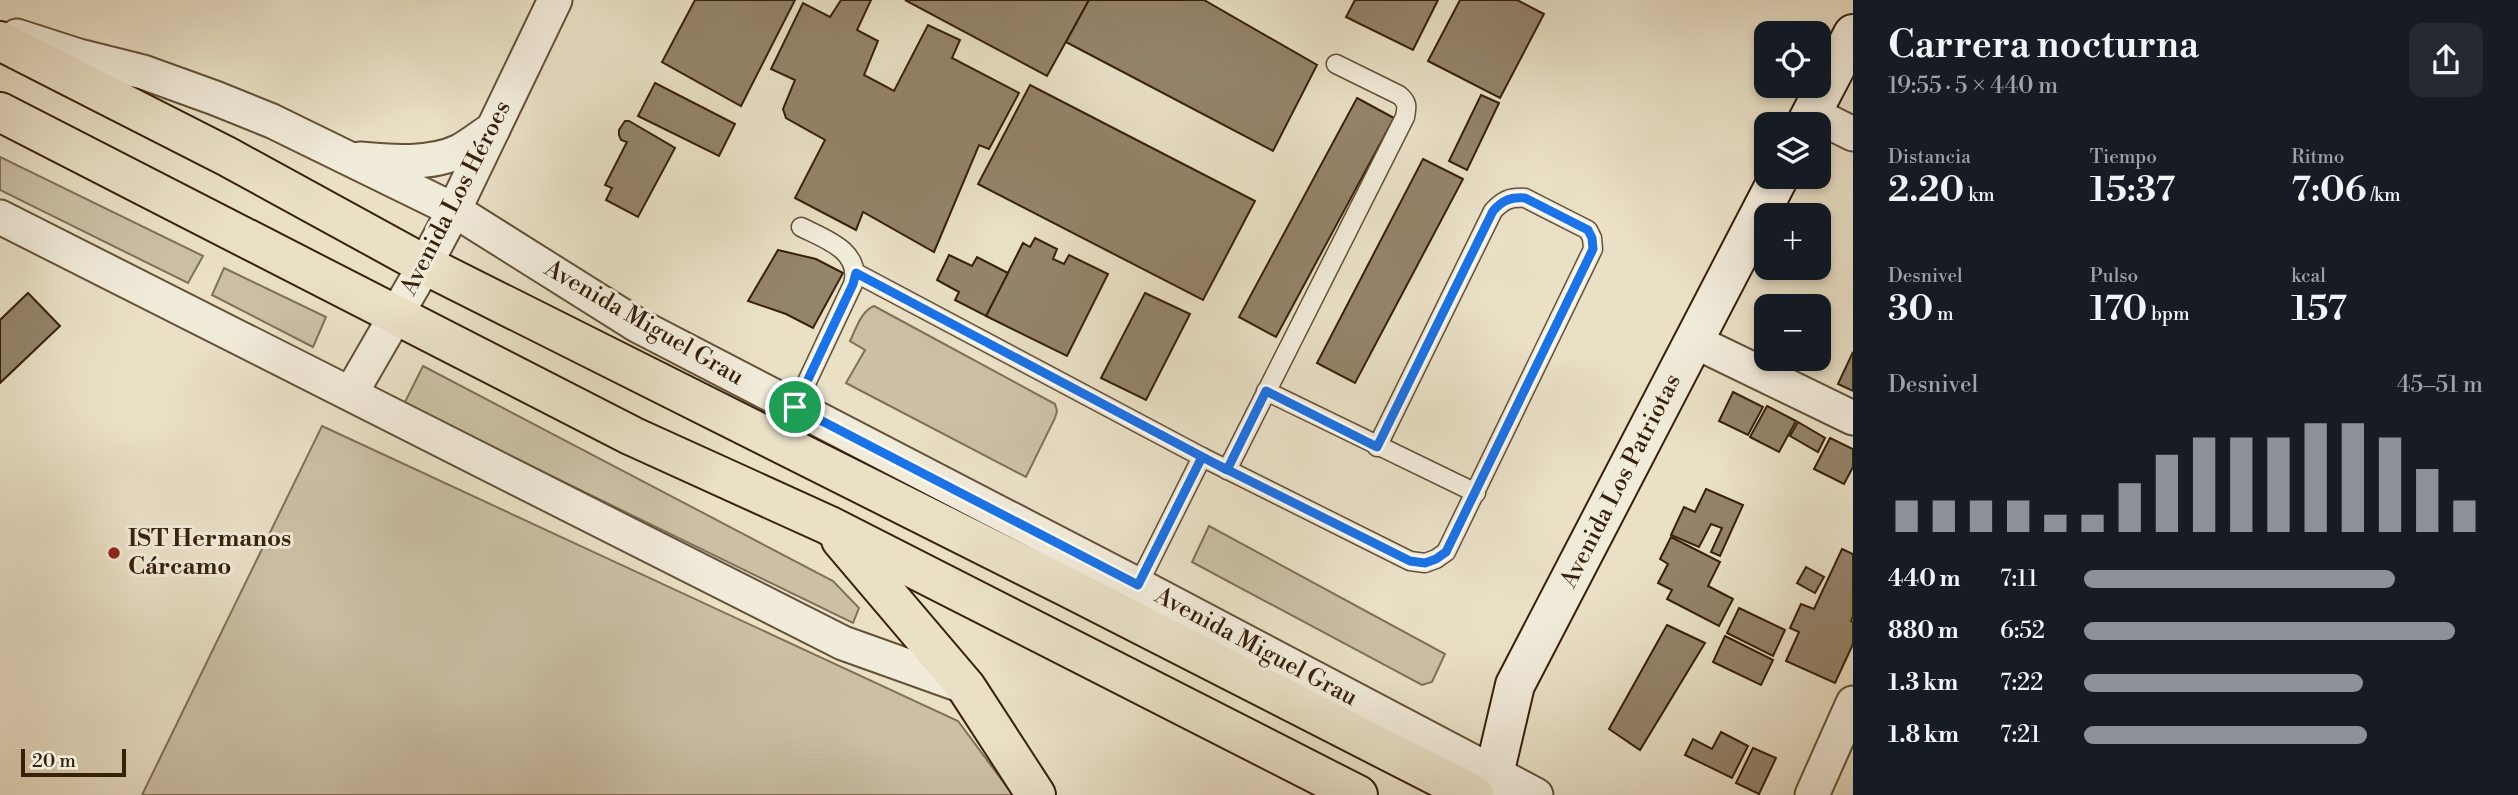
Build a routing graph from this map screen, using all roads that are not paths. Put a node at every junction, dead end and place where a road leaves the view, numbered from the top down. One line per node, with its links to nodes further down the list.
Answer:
1 (555, 0): 9 (street, Avenida Los Héroes)
2 (0, 31): 11 (street, Avenida Miguel Grau)
3 (1853, 34): 7 (street)
4 (0, 41): 16 (highway, Avenida Miguel Grau)
5 (1336, 64): 20 (lane)
6 (0, 112): 18 (highway)
7 (1813, 112)
8 (1831, 126): 10 (street)
9 (493, 129): 11 (street); 13 (street, Avenida Los Héroes)
10 (1853, 134)
11 (348, 158): 13 (street, Avenida Miguel Grau)
12 (1773, 189): 19 (street, Avenida Los Patriotas)
13 (454, 210): 16 (street, Avenida Los Héroes); 22 (street, Avenida Miguel Grau)
14 (0, 218): 21 (street)
15 (801, 227): 17 (lane)
16 (425, 265): 18 (street, Avenida Los Héroes); 32 (highway, Avenida Miguel Grau)
17 (856, 273): 22 (lane); 25 (lane)
18 (394, 316): 21 (street, Avenida Los Héroes); 28 (highway)
19 (1694, 341): 23 (street); 32 (street, Avenida Los Patriotas)
20 (1266, 391): 24 (lane); 26 (lane)
21 (351, 393): 30 (street)
22 (795, 407): 29 (street, Avenida Miguel Grau)
23 (1853, 418)
24 (1377, 447): 27 (lane); 27 (lane)
25 (1202, 457): 26 (lane); 29 (lane)
26 (1227, 470): 27 (lane)
27 (1476, 493)
28 (828, 525): 30 (highway); 34 (highway)
29 (1138, 585): 32 (street, Avenida Miguel Grau)
30 (966, 687): 33 (highway)
31 (1853, 703): 36 (street)
32 (1489, 788): 35 (street)
33 (1036, 795)
34 (1358, 795)
35 (1536, 795)
36 (1812, 795)

